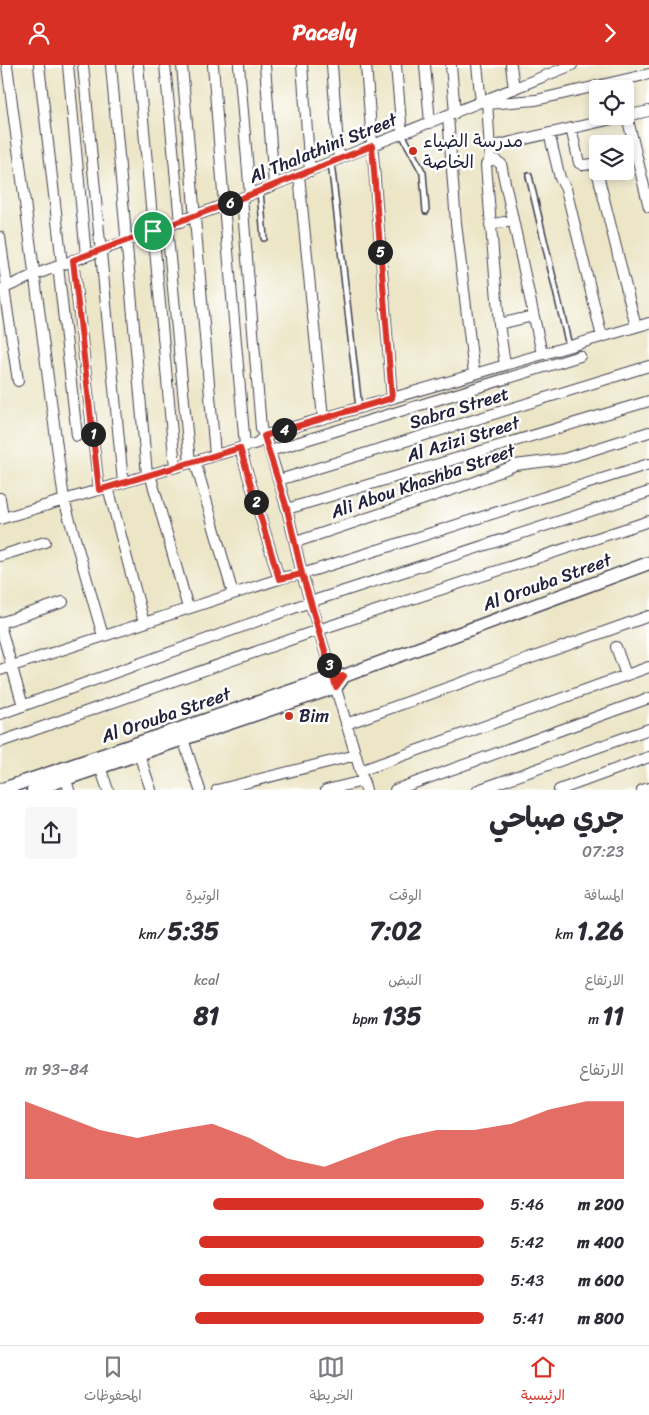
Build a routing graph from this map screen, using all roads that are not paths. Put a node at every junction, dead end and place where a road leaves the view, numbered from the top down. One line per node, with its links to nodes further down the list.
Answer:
1 (8, 65): 58 (street)
2 (39, 65): 57 (street)
3 (68, 65): 55 (street)
4 (83, 65): 54 (street)
5 (111, 65): 53 (street)
6 (138, 65): 50 (street)
7 (165, 65): 47 (street)
8 (182, 65): 45 (street)
9 (213, 65): 42 (street)
10 (239, 65): 41 (street)
11 (265, 65): 40 (street)
12 (302, 65): 37 (street)
13 (332, 65): 36 (street)
14 (366, 65): 33 (street)
15 (396, 65): 32 (street)
16 (425, 65): 27 (street)
17 (451, 65): 25 (street)
18 (477, 65): 23 (street)
19 (511, 65): 22 (street)
20 (565, 66): 22 (street, Al Thalathini Street)
21 (649, 73): 23 (street)
22 (514, 89): 23 (street, Al Thalathini Street)
23 (485, 102): 25 (street, Al Thalathini Street); 34 (street)
24 (649, 111): 26 (street)
25 (451, 114): 27 (street, Al Thalathini Street); 70 (street)
26 (634, 114)
27 (430, 123): 32 (street, Al Thalathini Street)
28 (589, 124): 30 (street)
29 (627, 125): 43 (street)
30 (571, 128): 31 (street); 63 (street)
31 (549, 133): 34 (street); 64 (street)
32 (402, 134): 33 (street, Al Thalathini Street); 44 (lane)
33 (372, 146): 36 (street, Al Thalathini Street); 72 (street)
34 (490, 147): 35 (street)
35 (489, 160): 46 (street); 48 (street)
36 (335, 161): 37 (street, Al Thalathini Street); 74 (lane)
37 (310, 171): 38 (street, Al Thalathini Street)
38 (299, 175): 40 (street, Al Thalathini Street); 75 (street)
39 (528, 176): 65 (lane)
40 (274, 185): 41 (street, Al Thalathini Street)
41 (250, 195): 42 (street, Al Thalathini Street); 52 (lane); 78 (street)
42 (224, 205): 45 (street, Al Thalathini Street); 79 (street)
43 (649, 207)
44 (426, 211)
45 (195, 216): 47 (street, Al Thalathini Street); 81 (street)
46 (512, 219): 48 (street); 60 (street)
47 (180, 222): 49 (street, Al Thalathini Street)
48 (490, 225): 62 (street)
49 (166, 227): 50 (street, Al Thalathini Street); 82 (street)
50 (153, 231): 53 (street, Al Thalathini Street); 84 (street)
51 (0, 237): 59 (street)
52 (264, 238)
53 (126, 241): 54 (street, Al Thalathini Street); 85 (street)
54 (100, 251): 55 (street, Al Thalathini Street); 87 (street)
55 (86, 256): 56 (street, Al Thalathini Street)
56 (73, 260): 57 (street, Al Thalathini Street); 88 (street)
57 (60, 265): 58 (street, Al Thalathini Street); 77 (street)
58 (34, 275): 59 (street, Al Thalathini Street); 91 (street)
59 (4, 288): 71 (street)
60 (533, 317): 62 (street); 66 (street)
61 (649, 323): 63 (street)
62 (499, 324): 68 (street)
63 (636, 327): 64 (street)
64 (602, 337): 65 (street)
65 (569, 346): 66 (street)
66 (542, 354): 68 (street)
67 (580, 356): 80 (street)
68 (504, 365): 70 (street)
69 (649, 366): 86 (street, Sabra Street)
70 (474, 374): 72 (street)
71 (18, 381)
72 (392, 398): 74 (street)
73 (649, 401): 92 (street, Al Azizi Street)
74 (359, 408): 75 (street)
75 (323, 418): 78 (street)
76 (649, 432): 96 (street, Ali Abou Khashba Street)
77 (77, 436)
78 (264, 436): 79 (street); 80 (street)
79 (242, 447): 81 (street); 100 (street)
80 (270, 451): 86 (street)
81 (215, 455): 82 (street)
82 (192, 462): 84 (street); 101 (street)
83 (649, 464): 99 (street)
84 (175, 467): 85 (street)
85 (148, 475): 87 (street); 104 (street)
86 (279, 480): 92 (street)
87 (123, 482): 88 (street)
88 (103, 488): 91 (street); 106 (street)
89 (649, 492): 103 (street)
90 (0, 498): 93 (street)
91 (64, 500): 93 (street); 109 (street)
92 (287, 509): 96 (street)
93 (2, 518)
94 (649, 521): 108 (street)
95 (45, 542): 97 (street)
96 (296, 542): 99 (street)
97 (0, 556)
98 (649, 563): 115 (street, Al Orouba Street)
99 (302, 574): 100 (street); 103 (street)
100 (279, 579): 101 (street)
101 (233, 594): 104 (street)
102 (63, 602): 107 (street)
103 (310, 602): 108 (street); 117 (street)
104 (188, 609): 106 (street)
105 (649, 616): 119 (street)
106 (144, 623): 109 (street)
107 (0, 624): 111 (street)
108 (318, 630): 115 (street); 122 (street)
109 (103, 636): 111 (street)
110 (616, 647): 114 (street)
111 (12, 666): 113 (street); 117 (street)
112 (649, 667): 114 (street)
113 (0, 670)
114 (626, 675): 127 (street)
115 (337, 680): 119 (street); 121 (street, Al Orouba Street); 130 (street, Al Orouba Street)
116 (649, 698): 137 (street)
117 (23, 705): 118 (street)
118 (0, 714)
119 (346, 723): 124 (street)
120 (649, 729): 138 (street)
121 (183, 739): 123 (street, Al Orouba Street); 134 (street)
122 (0, 741)
123 (139, 754): 126 (street, Al Orouba Street); 133 (street)
124 (356, 755): 127 (street); 135 (street)
125 (649, 757): 139 (street)
126 (100, 767): 128 (street, Al Orouba Street); 132 (street)
127 (363, 780): 136 (street)
128 (68, 784): 131 (street, Al Orouba Street)
129 (649, 787): 140 (street)
130 (0, 790)
131 (33, 790)
132 (108, 790)
133 (151, 790)
134 (200, 790)
135 (217, 790)
136 (326, 790)
137 (395, 790)
138 (478, 790)
139 (559, 790)
140 (642, 790)

